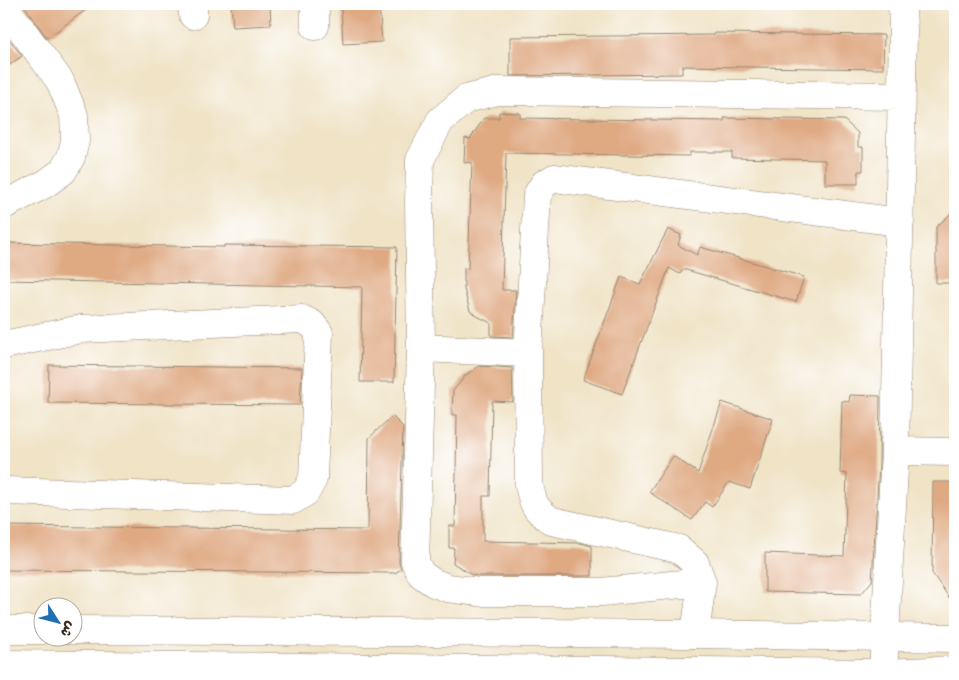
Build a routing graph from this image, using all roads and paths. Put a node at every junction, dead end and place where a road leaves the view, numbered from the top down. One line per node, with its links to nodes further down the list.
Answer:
1 (902, 4): 3 (street)
2 (4, 6): 4 (street)
3 (902, 96): 5 (street); 7 (street)
4 (4, 205)
5 (900, 222): 8 (street); 9 (street)
6 (4, 345): 11 (street)
7 (421, 348): 8 (street); 12 (street)
8 (528, 353): 12 (street)
9 (895, 451): 10 (street); 17 (street)
10 (955, 452)
11 (4, 491)
12 (702, 582): 16 (street)
13 (4, 630): 14 (street)
14 (32, 630)
15 (82, 630): 16 (street)
16 (696, 634): 17 (street)
17 (884, 637): 18 (street); 21 (street)
18 (955, 638)
19 (4, 664): 22 (street)
20 (955, 670): 21 (street)
21 (883, 672): 22 (street)
22 (696, 673)

